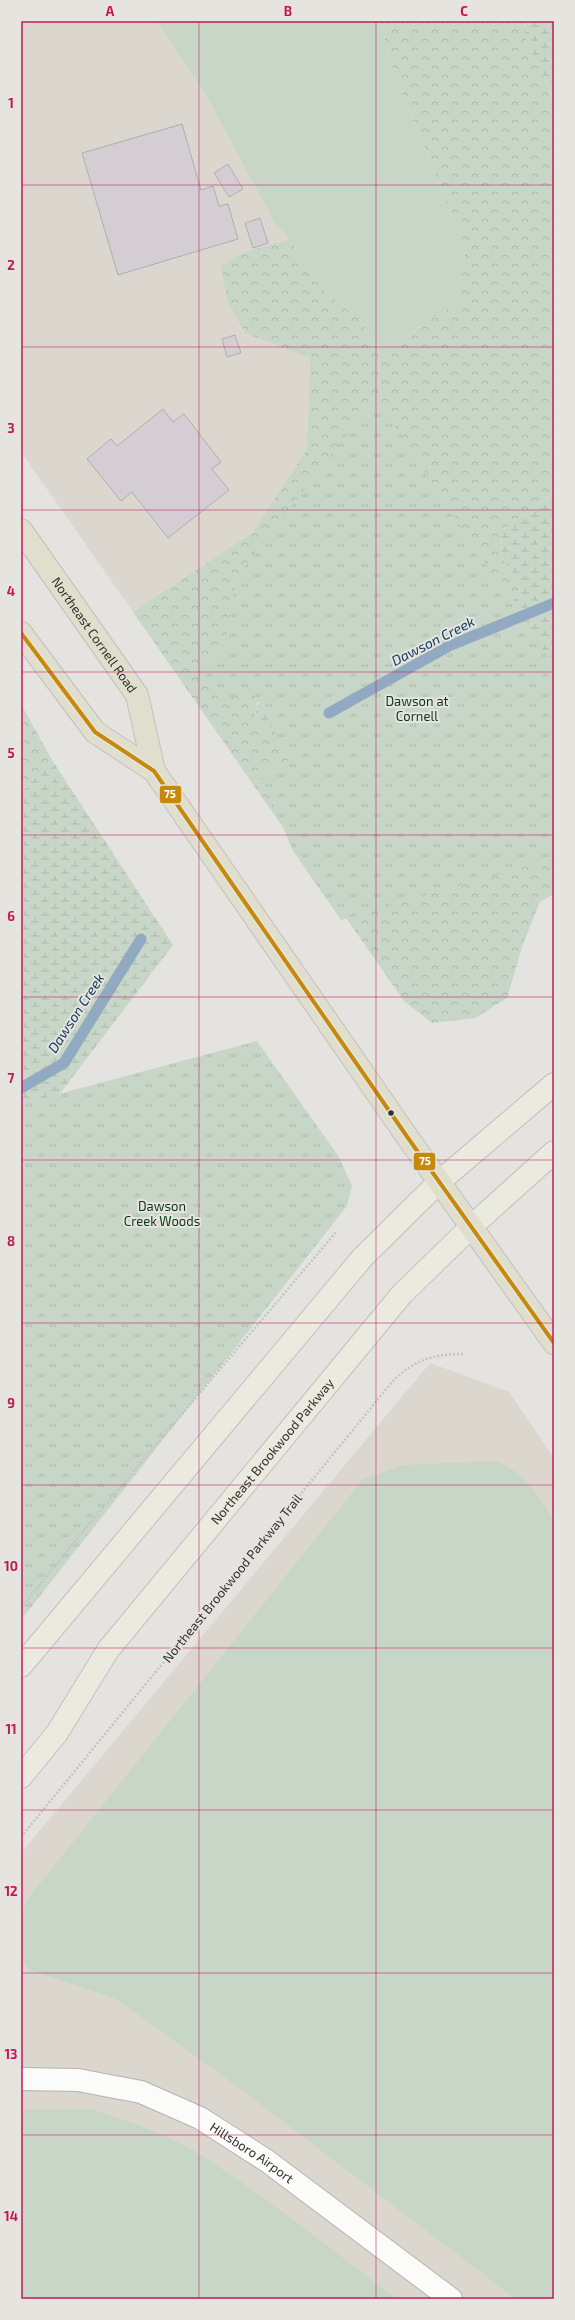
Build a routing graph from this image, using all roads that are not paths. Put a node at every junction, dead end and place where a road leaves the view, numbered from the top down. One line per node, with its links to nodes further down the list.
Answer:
1 (21, 530): 4 (highway, Northeast Cornell Road)
2 (21, 633): 3 (highway, Northeast Cornell Road)
3 (30, 656): 4 (highway, Northeast Cornell Road)
4 (154, 771): 7 (highway, Northeast Cornell Road)
5 (554, 1084): 7 (main road)
6 (554, 1152): 8 (main road, Northeast Brookwood Parkway)
7 (439, 1182): 8 (highway, Northeast Cornell Road); 10 (main road)
8 (472, 1226): 9 (highway, Northeast Cornell Road); 11 (main road, Northeast Brookwood Parkway)
9 (554, 1343)
10 (21, 1666)
11 (21, 1777)
12 (21, 2079): 13 (lane, Hillsboro Airport)
13 (452, 2299)

